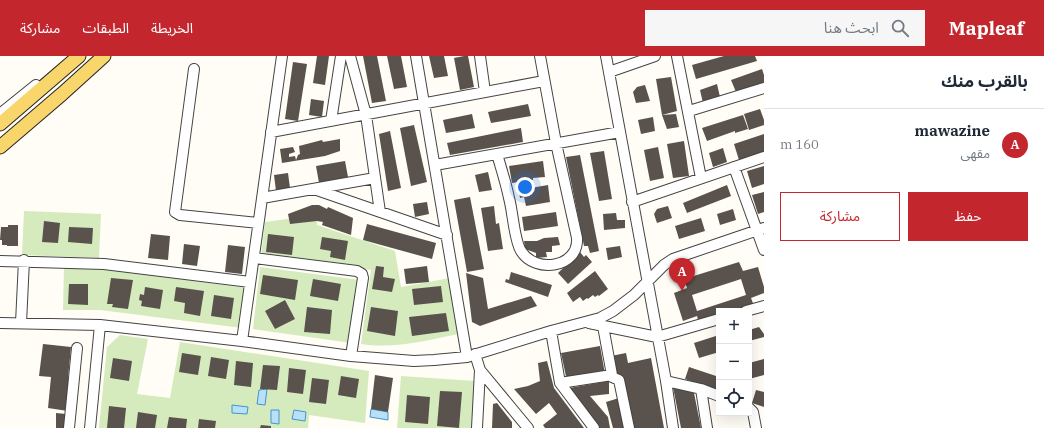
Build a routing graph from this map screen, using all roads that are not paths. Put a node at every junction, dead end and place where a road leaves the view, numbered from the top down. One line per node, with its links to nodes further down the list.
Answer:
1 (70, 56): 20 (street)
2 (79, 56): 23 (main road)
3 (104, 56): 27 (main road)
4 (282, 56): 24 (street)
5 (341, 56): 22 (street)
6 (350, 56): 21 (street)
7 (416, 56): 18 (street)
8 (480, 56): 17 (street)
9 (540, 56): 15 (street)
10 (606, 56): 14 (street)
11 (655, 56): 14 (street)
12 (677, 56): 19 (street)
13 (194, 69): 38 (street)
14 (609, 72): 25 (street)
15 (544, 81): 17 (street); 26 (street)
16 (764, 88): 19 (street)
17 (485, 92): 18 (street)
18 (424, 104): 21 (street); 30 (street)
19 (688, 112): 33 (street)
20 (0, 114)
21 (366, 114): 22 (street); 32 (street)
22 (331, 121): 24 (street)
23 (0, 124)
24 (271, 132): 35 (street)
25 (620, 132): 26 (street); 36 (street)
26 (556, 143): 28 (street); 28 (street)
27 (0, 147)
28 (497, 154): 30 (street)
29 (764, 157): 31 (street)
30 (435, 165): 40 (street)
31 (734, 167): 33 (street); 39 (street)
32 (374, 178): 34 (street); 37 (street)
33 (701, 178): 36 (street)
34 (314, 189): 35 (street); 37 (street)
35 (262, 198): 38 (street)
36 (632, 202): 46 (street)
37 (380, 212): 40 (street)
38 (258, 223): 42 (street)
39 (761, 229): 41 (street); 46 (street)
40 (447, 236): 60 (street)
41 (764, 250)
42 (254, 258): 45 (street); 59 (street)
43 (24, 260): 44 (street); 45 (street); 52 (street)
44 (0, 261)
45 (250, 282): 57 (street)
46 (647, 282): 50 (street); 56 (street)
47 (764, 306): 48 (street)
48 (752, 309)
49 (716, 320): 56 (street)
50 (587, 322): 54 (street); 55 (street)
51 (0, 323): 52 (street)
52 (21, 323): 53 (street)
53 (100, 325): 57 (street); 69 (street)
54 (603, 326): 56 (street); 62 (street)
55 (551, 331): 60 (street); 64 (street)
56 (657, 337): 63 (street)
57 (242, 341): 59 (street)
58 (77, 348): 68 (street)
59 (351, 356): 60 (street)
60 (471, 356): 61 (street)
61 (480, 370): 70 (street); 71 (street)
62 (612, 375): 64 (street); 73 (street)
63 (666, 381): 65 (street); 74 (street)
64 (560, 383): 72 (street)
65 (701, 389): 66 (street); 75 (street)
66 (716, 395)
67 (752, 411): 76 (street)
68 (69, 428)
69 (90, 428)
70 (477, 428)
71 (528, 428)
72 (594, 428)
73 (629, 428)
74 (672, 428)
75 (707, 428)
76 (756, 428)

